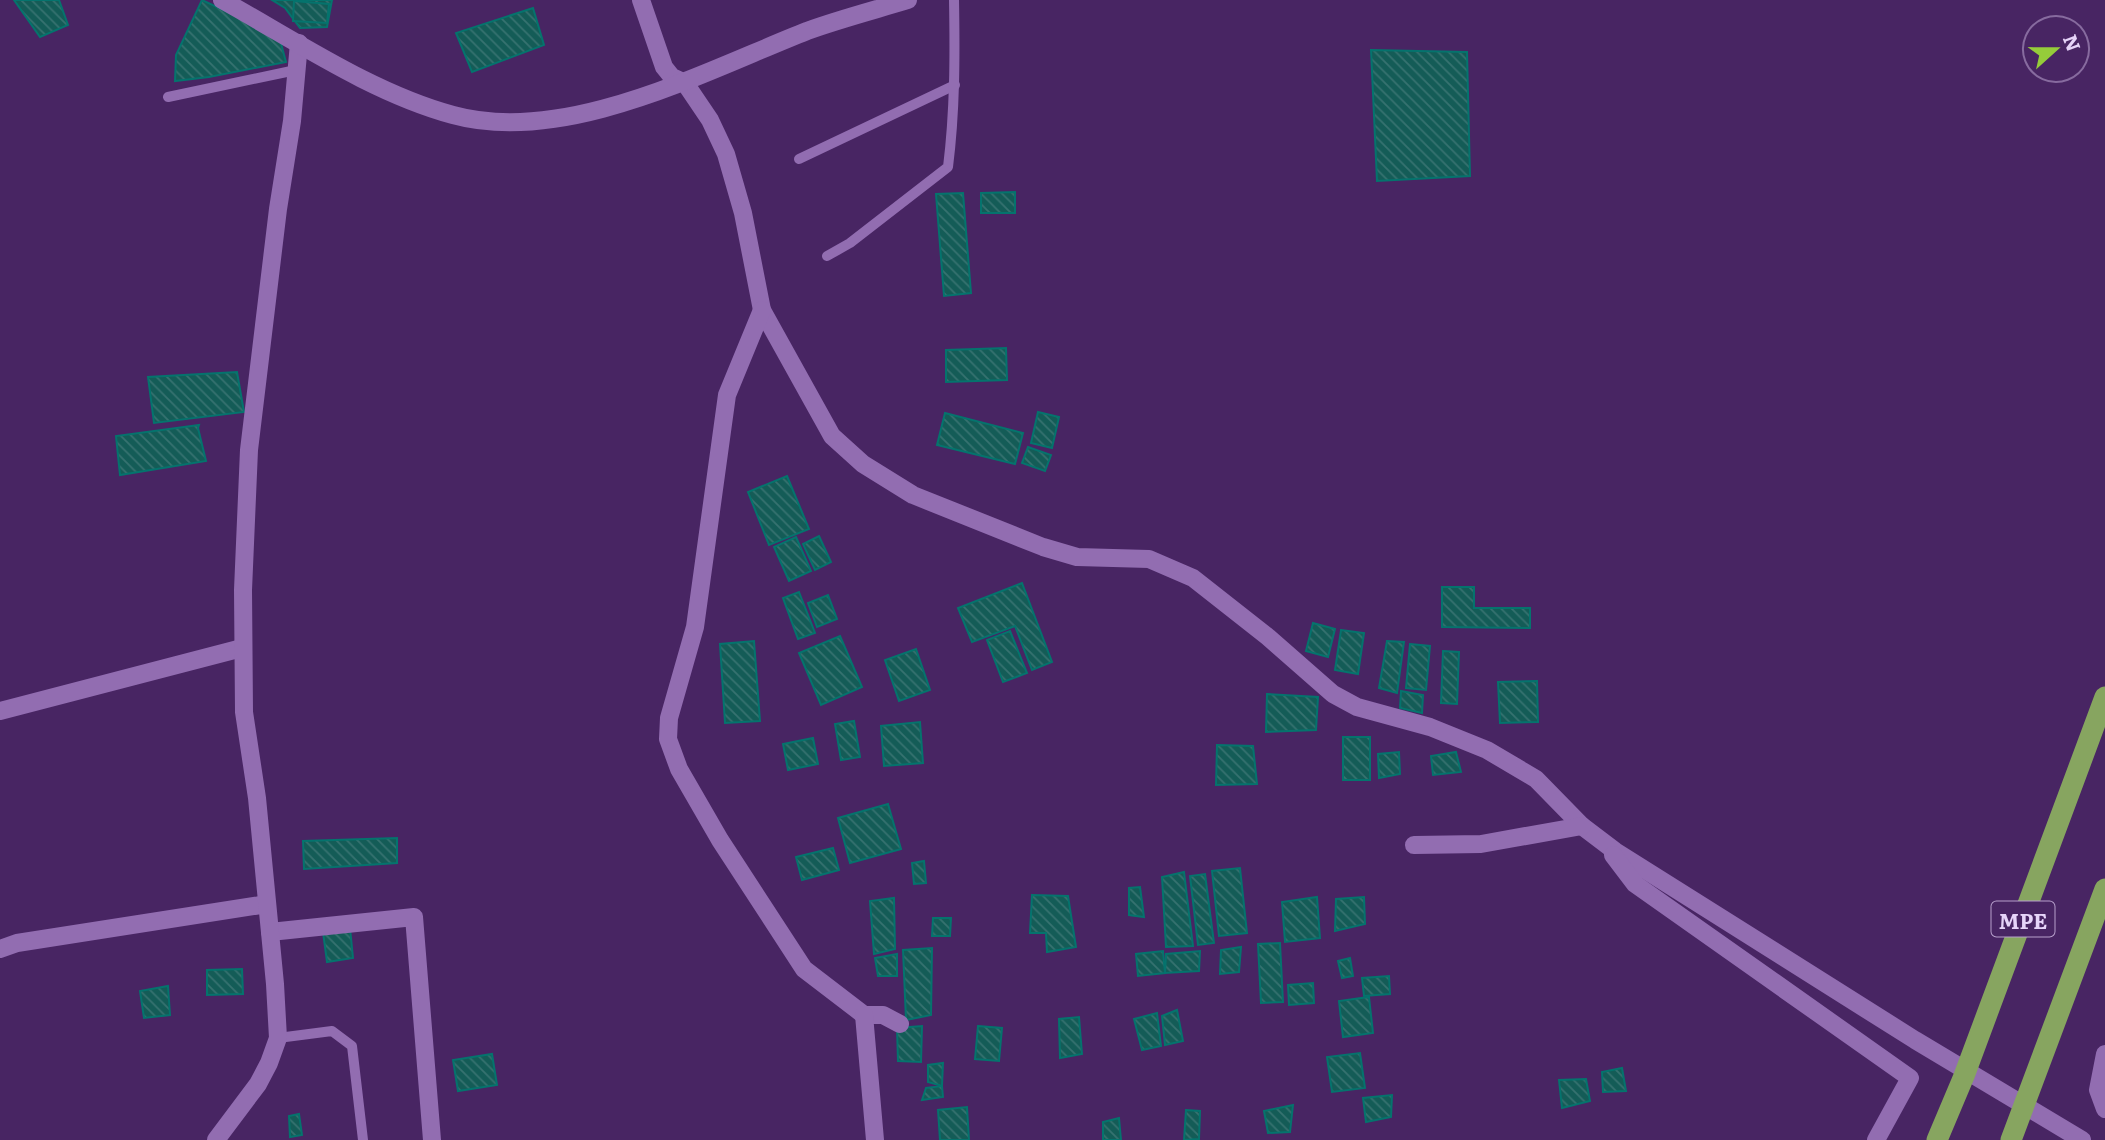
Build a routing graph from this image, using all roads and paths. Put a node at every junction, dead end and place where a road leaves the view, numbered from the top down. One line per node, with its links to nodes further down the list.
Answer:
1 (222, 0): 5 (street)
2 (640, 0): 7 (street)
3 (908, 0): 7 (street)
4 (954, 0): 8 (lane)
5 (299, 43): 6 (street); 7 (street)
6 (296, 70): 9 (lane); 13 (street)
7 (685, 83): 12 (street)
8 (955, 85): 10 (lane); 11 (lane)
9 (167, 97)
10 (799, 159)
11 (827, 256)
12 (762, 310): 16 (street); 23 (street)
13 (242, 648): 15 (street); 20 (street)
14 (2105, 697): 33 (highway, MPE)
15 (0, 711)
16 (1583, 826): 17 (street); 18 (street)
17 (1605, 844): 32 (street); 35 (street)
18 (1414, 845)
19 (2105, 889): 34 (highway, MPE)
20 (267, 904): 21 (street); 22 (street)
21 (270, 932): 25 (street); 30 (street)
22 (0, 949)
23 (864, 1015): 24 (street); 31 (street)
24 (900, 1024)
25 (278, 1038): 28 (street); 29 (lane)
26 (2105, 1054): 27 (street)
27 (2105, 1109)
28 (216, 1140)
29 (363, 1140)
30 (432, 1140)
31 (875, 1140)
32 (1876, 1140)
33 (1937, 1140)
34 (2011, 1140)
35 (2082, 1140)

